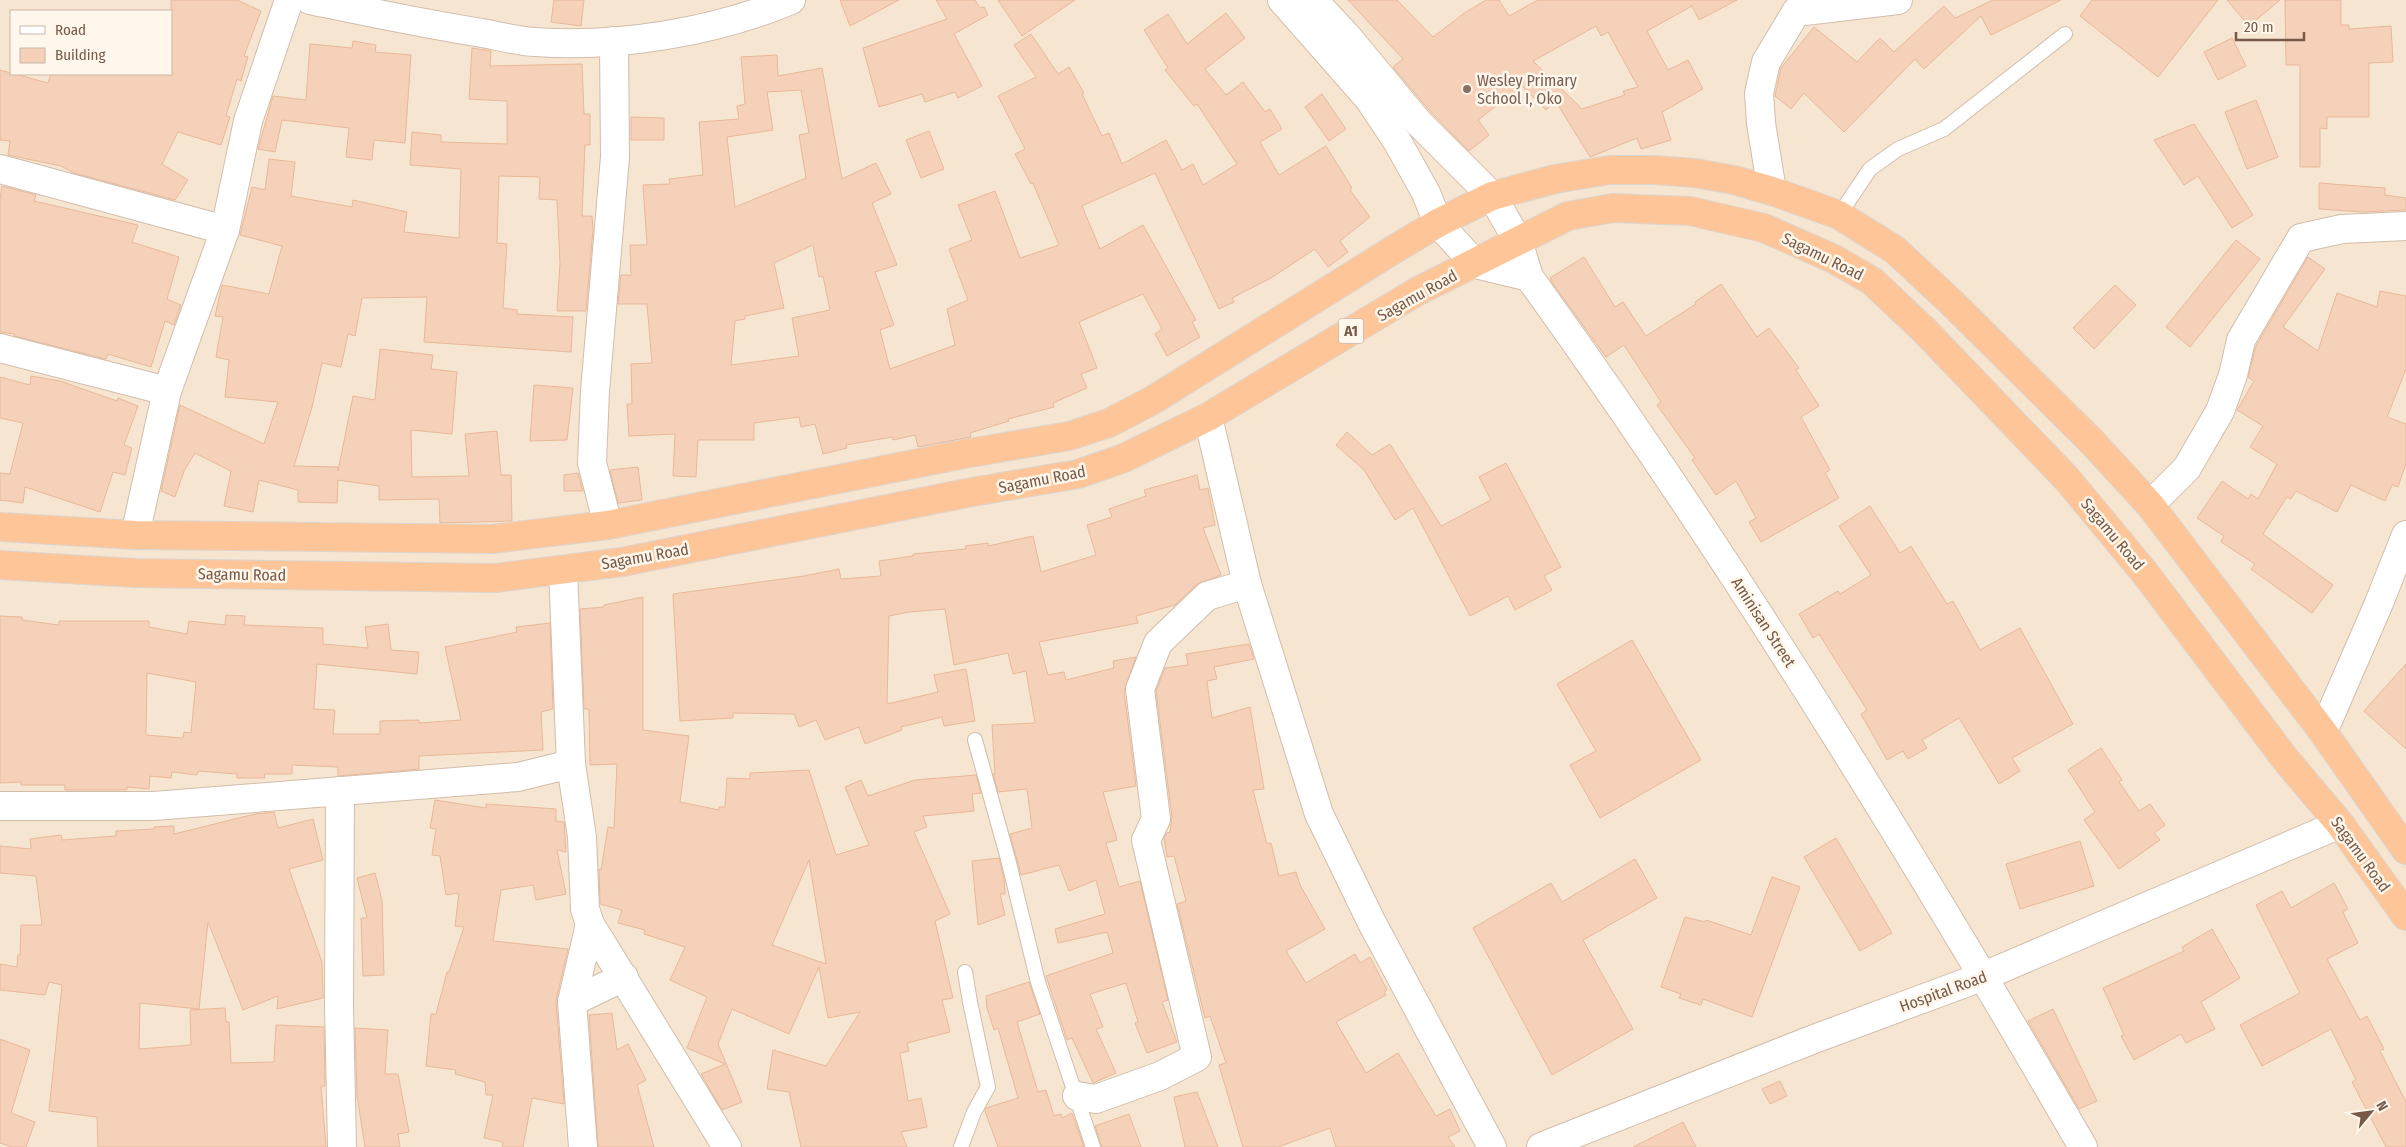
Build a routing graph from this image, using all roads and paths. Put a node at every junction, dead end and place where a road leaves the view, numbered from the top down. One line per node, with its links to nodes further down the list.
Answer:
1 (289, 0): 16 (street)
2 (310, 0): 9 (street)
3 (792, 0): 9 (street)
4 (1282, 0): 14 (street)
5 (1898, 0): 7 (street)
6 (1318, 2): 12 (street, Aminisan Street)
7 (1801, 6): 11 (street)
8 (2065, 34): 13 (lane)
9 (614, 41): 24 (street)
10 (0, 168): 16 (street)
11 (1772, 191): 12 (highway); 13 (highway)
12 (1492, 196): 14 (highway); 17 (street, Aminisan Street)
13 (1839, 215): 23 (highway)
14 (1438, 223): 18 (street); 24 (highway)
15 (2406, 226): 23 (street)
16 (224, 230): 21 (street)
17 (1518, 241): 18 (highway, Sagamu Road / A1); 19 (street, Aminisan Street); 36 (highway, Sagamu Road / A1)
18 (1475, 264): 19 (street); 22 (highway, Sagamu Road / A1)
19 (1529, 277): 41 (street, Aminisan Street)
20 (0, 348): 21 (street)
21 (167, 391): 26 (street)
22 (1208, 417): 29 (highway, Sagamu Road / A1); 30 (street)
23 (2150, 505): 31 (highway)
24 (608, 525): 26 (highway)
25 (0, 527): 26 (highway)
26 (135, 535)
27 (2406, 535): 31 (street)
28 (0, 565): 29 (highway, Sagamu Road / A1)
29 (563, 570): 33 (street)
30 (1247, 584): 44 (street); 51 (street)
31 (2323, 732): 37 (highway)
32 (975, 740): 44 (lane)
33 (571, 764): 34 (street); 39 (street)
34 (340, 791): 35 (street); 46 (street)
35 (0, 806)
36 (2340, 824): 38 (highway, Sagamu Road / A1); 41 (street, Hospital Road)
37 (2406, 850)
38 (2406, 916)
39 (590, 924): 42 (street); 43 (street)
40 (965, 972): 49 (lane)
41 (1984, 976): 45 (street, Hospital Road); 52 (street, Aminisan Street)
42 (624, 978): 43 (street); 48 (street)
43 (572, 1002): 47 (street)
44 (1077, 1096): 50 (lane)
45 (1548, 1145)
46 (342, 1147)
47 (582, 1147)
48 (727, 1147)
49 (961, 1147)
50 (1093, 1147)
51 (1492, 1147)
52 (2083, 1147)

